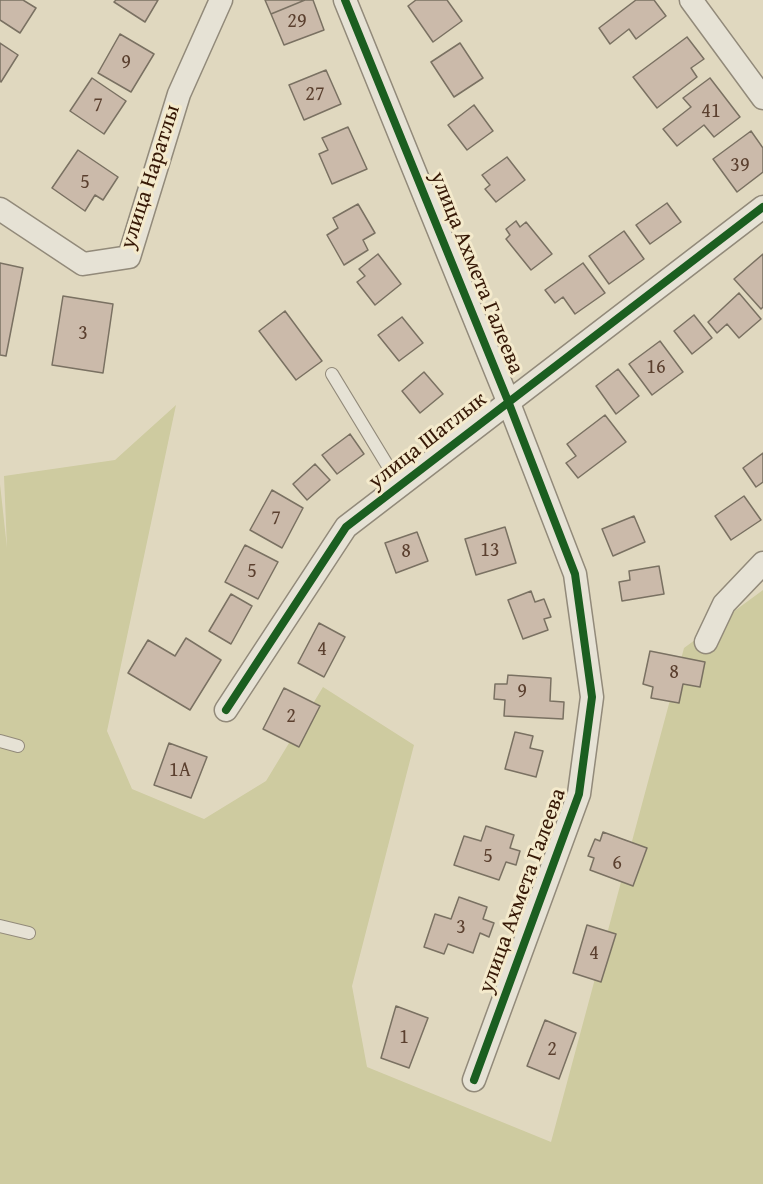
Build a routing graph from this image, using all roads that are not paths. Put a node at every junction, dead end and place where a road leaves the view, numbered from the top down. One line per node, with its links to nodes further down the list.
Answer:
1 (221, 0): 6 (street, улица Наратлы)
2 (345, 0): 8 (street, улица Ахмета Галеева)
3 (691, 0): 4 (street)
4 (763, 98)
5 (763, 207): 8 (street, улица Шатлык)
6 (0, 209)
7 (332, 374): 9 (lane)
8 (508, 401): 9 (street, улица Шатлык); 17 (street, улица Ахмета Галеева)
9 (400, 486): 12 (street, улица Шатлык)
10 (763, 563): 11 (street)
11 (706, 642)
12 (226, 710)
13 (0, 741): 14 (lane)
14 (18, 746)
15 (0, 926): 16 (lane)
16 (29, 933)
17 (474, 1080)

